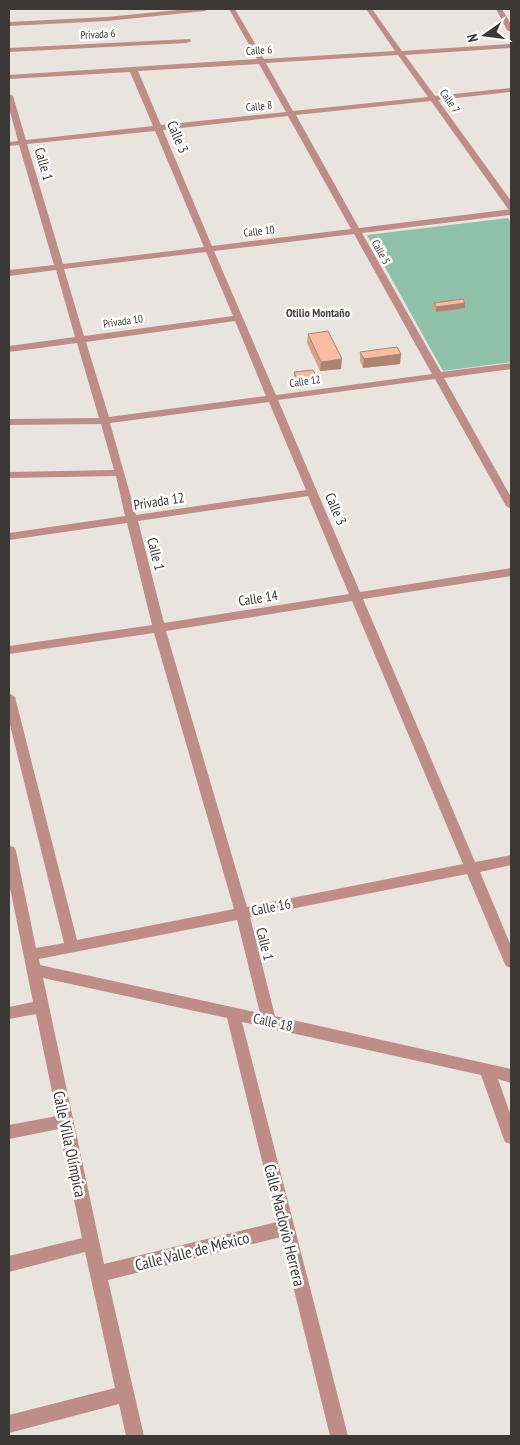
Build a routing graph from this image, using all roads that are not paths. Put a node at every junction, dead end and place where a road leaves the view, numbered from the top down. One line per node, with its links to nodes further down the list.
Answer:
1 (205, 9): 5 (street)
2 (232, 9): 11 (street, Calle 5)
3 (370, 9): 10 (street, Calle 7)
4 (498, 9): 6 (street)
5 (9, 24)
6 (511, 30)
7 (188, 41): 9 (street, Privada 6)
8 (511, 46): 10 (street, Calle 6)
9 (9, 50)
10 (401, 52): 11 (street, Calle 6); 16 (street, Calle 7)
11 (260, 61): 12 (street, Calle 6); 17 (street, Calle 5)
12 (132, 69): 13 (street, Calle 6); 18 (street, Calle 3)
13 (9, 77)
14 (511, 90): 16 (street, Calle 8)
15 (9, 96): 19 (street, Calle 1)
16 (434, 98): 17 (street, Calle 8); 21 (street, Calle 7)
17 (290, 114): 18 (street, Calle 8); 23 (street, Calle 5)
18 (158, 128): 19 (street, Calle 8); 24 (street, Calle 3)
19 (22, 142): 20 (street, Calle 8); 25 (street, Calle 1)
20 (9, 144)
21 (511, 207)
22 (511, 212): 23 (street, Calle 10)
23 (356, 231): 24 (street, Calle 10); 31 (street, Calle 5)
24 (209, 248): 25 (street, Calle 10); 27 (street, Calle 3)
25 (59, 267): 26 (street, Calle 10); 28 (street, Calle 1)
26 (9, 273)
27 (240, 318): 28 (street, Privada 10); 32 (street, Calle 3)
28 (80, 339): 29 (street, Privada 10); 33 (street, Calle 1)
29 (9, 349)
30 (511, 366): 31 (street, Calle 12)
31 (437, 376): 32 (street, Calle 12); 38 (street, Calle 5)
32 (273, 398): 33 (street, Calle 12); 37 (street, Calle 3)
33 (103, 421): 34 (street, Calle 12); 35 (street, Calle 1)
34 (9, 422)
35 (120, 473): 36 (street); 39 (street, Calle 1)
36 (9, 475)
37 (313, 492): 39 (street, Privada 12); 42 (street, Calle 3)
38 (511, 506)
39 (132, 521): 40 (street, Privada 12); 43 (street, Calle 1)
40 (9, 537)
41 (511, 572): 42 (street, Calle 14)
42 (357, 597): 43 (street, Calle 14); 48 (street, Calle 3)
43 (159, 628): 44 (street, Calle 14); 50 (street, Calle 1)
44 (9, 650)
45 (9, 697): 51 (street)
46 (9, 851): 49 (street, Calle Villa Olímpica)
47 (511, 860): 48 (street, Calle 16)
48 (473, 868): 50 (street, Calle 16); 52 (street, Calle 3)
49 (14, 901): 53 (street, Calle Villa Olímpica)
50 (242, 913): 51 (street, Calle 16); 57 (street, Calle 1)
51 (72, 947): 53 (street, Calle 16)
52 (511, 962)
53 (33, 963): 54 (street, Calle Villa Olímpica); 56 (street, Calle 18)
54 (42, 1007): 55 (street); 60 (street, Calle Villa Olímpica)
55 (9, 1013)
56 (233, 1014): 57 (street, Calle 18); 63 (street, Calle Maclovio Herrera)
57 (270, 1021): 58 (street, Calle 18)
58 (487, 1071): 59 (street, Calle 18); 62 (street)
59 (511, 1076)
60 (65, 1121): 61 (street); 64 (street, Calle Villa Olímpica)
61 (9, 1132)
62 (511, 1137)
63 (285, 1228): 66 (street, Calle Valle de México); 70 (street, Calle Maclovio Herrera)
64 (91, 1243): 65 (street); 66 (street, Calle Villa Olímpica)
65 (9, 1264)
66 (98, 1274): 67 (street, Calle Villa Olímpica)
67 (125, 1394): 68 (street); 69 (street, Calle Villa Olímpica)
68 (9, 1424)
69 (135, 1436)
70 (339, 1436)

